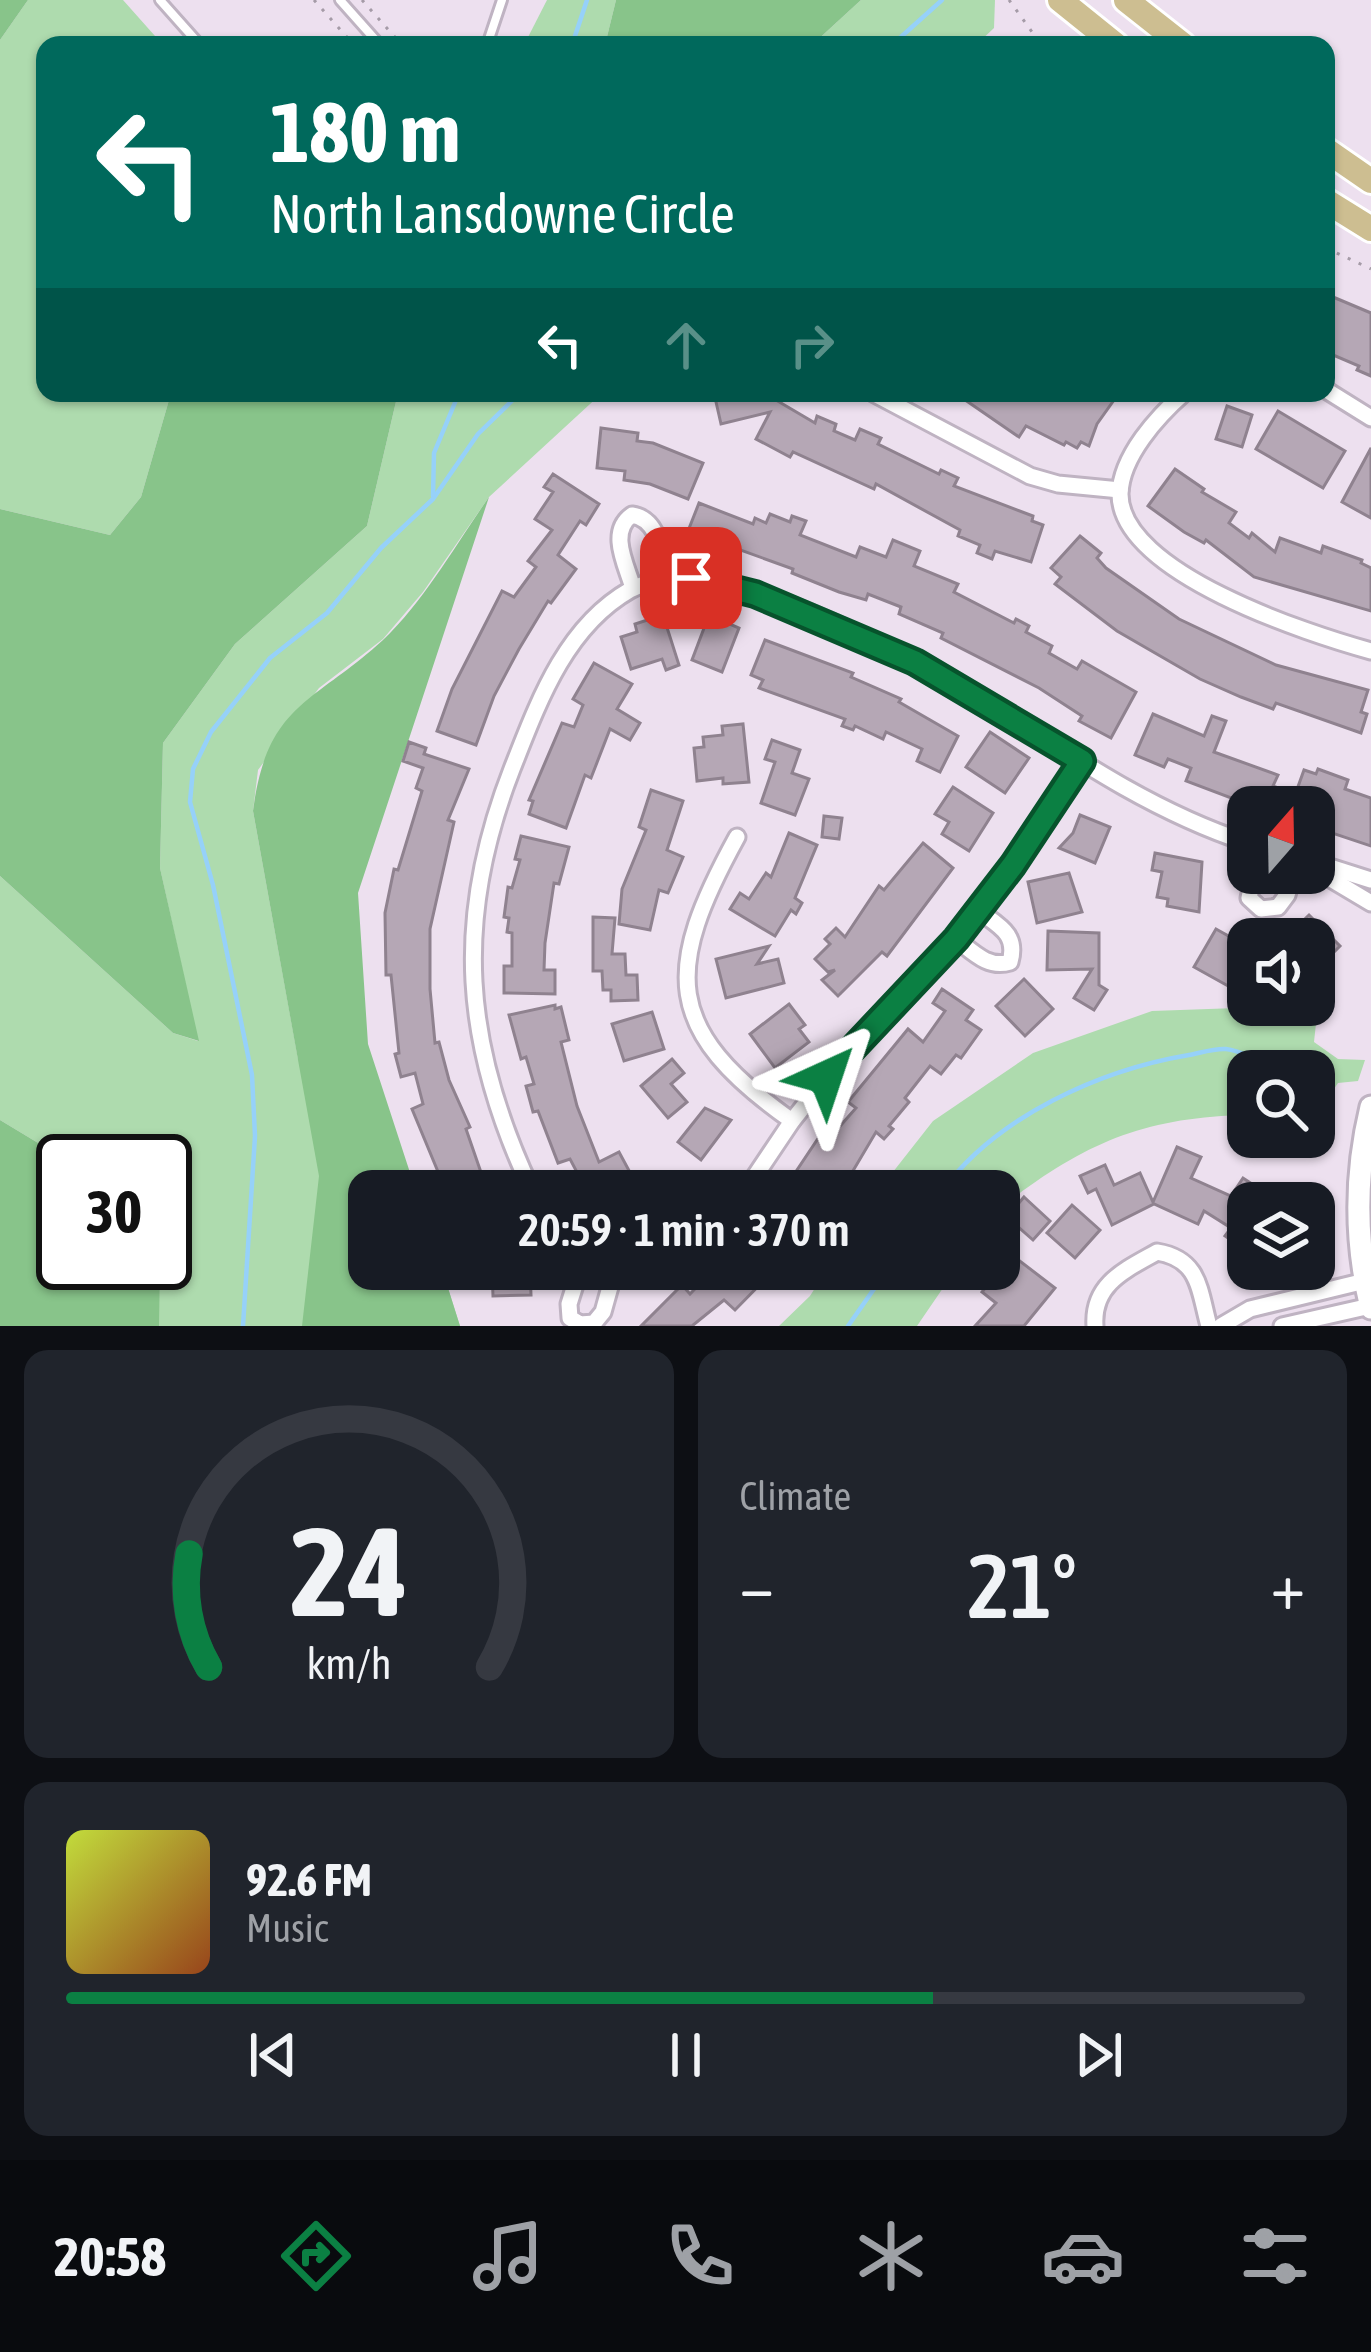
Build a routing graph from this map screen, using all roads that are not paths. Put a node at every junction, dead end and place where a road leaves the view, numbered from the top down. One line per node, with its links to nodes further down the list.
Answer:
1 (160, 0): 6 (lane)
2 (340, 0): 7 (lane)
3 (502, 0): 8 (lane)
4 (1060, 0): 9 (main road)
5 (1126, 0): 10 (main road)
6 (192, 36)
7 (372, 36)
8 (491, 36)
9 (1105, 36)
10 (1172, 36)
11 (1335, 156): 12 (main road)
12 (1371, 181)
13 (1335, 207): 14 (main road)
14 (1371, 229)
15 (1335, 396): 18 (street)
16 (890, 402): 19 (street)
17 (1176, 402): 19 (street)
18 (1371, 418)
19 (1120, 490): 22 (street)
20 (659, 580): 21 (street); 21 (street); 23 (street)
21 (633, 588): 36 (street)
22 (1371, 650)
23 (1082, 761): 24 (street); 32 (street)
24 (1227, 834)
25 (737, 837): 35 (street)
26 (1335, 871): 28 (street)
27 (1335, 880): 31 (street)
28 (1371, 880)
29 (1250, 894): 30 (street)
30 (1287, 894)
31 (1371, 903)
32 (979, 911): 33 (street); 33 (street)
33 (956, 939): 35 (street)
34 (1371, 1107): 38 (street)
35 (792, 1121): 37 (street)
36 (523, 1170)
37 (759, 1170)
38 (1365, 1281): 41 (street); 45 (street)
39 (573, 1290): 42 (street)
40 (609, 1290): 42 (street)
41 (1371, 1307): 46 (street)
42 (580, 1324)
43 (1095, 1326): 44 (street)
44 (1209, 1326)
45 (1221, 1326)
46 (1282, 1326)

